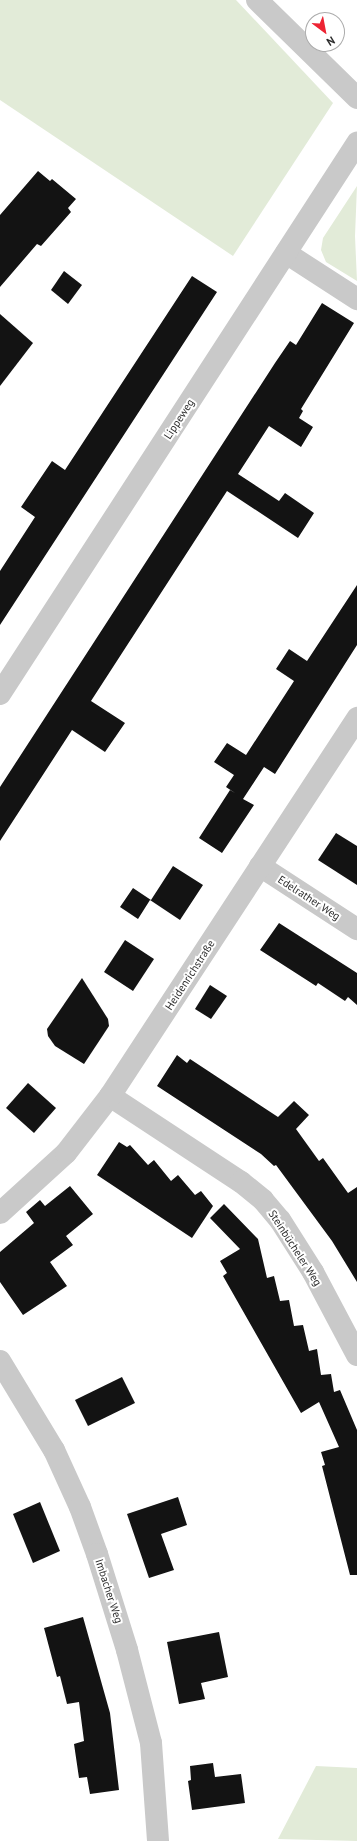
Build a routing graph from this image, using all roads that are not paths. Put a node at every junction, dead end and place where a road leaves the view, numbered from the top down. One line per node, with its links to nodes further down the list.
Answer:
1 (257, 0): 2 (street)
2 (357, 98)
3 (357, 143): 4 (street, Lippeweg)
4 (286, 253): 5 (street); 6 (street, Lippeweg)
5 (357, 299)
6 (0, 694)
7 (357, 718): 8 (street, Heidenrichstraße)
8 (260, 866): 9 (street, Edelrather Weg); 10 (street, Heidenrichstraße)
9 (357, 929)
10 (110, 1096): 11 (street, Heidenrichstraße); 12 (street, Steinbücheler Weg)
11 (0, 1213)
12 (357, 1354)
13 (0, 1361): 14 (street, Imbacher Weg)
14 (158, 1841)

